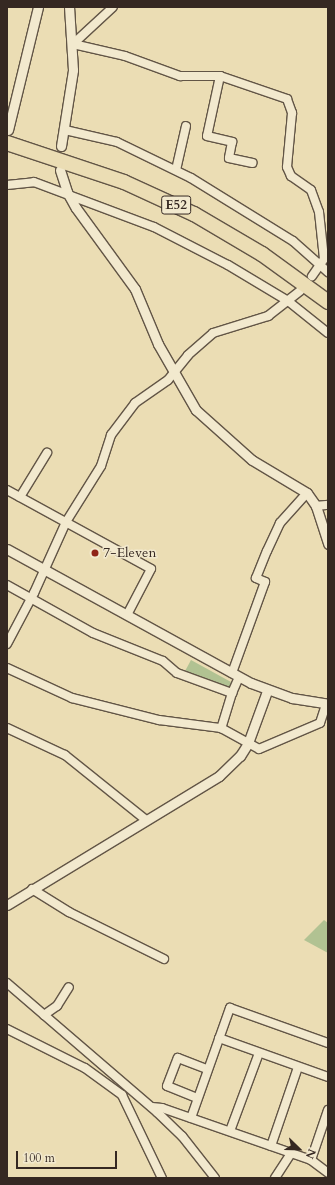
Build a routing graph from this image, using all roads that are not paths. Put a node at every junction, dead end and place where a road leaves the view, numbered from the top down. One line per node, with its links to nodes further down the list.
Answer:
1 (38, 7): 8 (street)
2 (69, 7): 4 (street)
3 (113, 7): 4 (street)
4 (73, 44): 5 (street); 6 (street)
5 (220, 76): 10 (street); 15 (street)
6 (65, 130): 9 (street); 12 (street)
7 (187, 131): 12 (street)
8 (7, 137): 20 (highway, E52)
9 (61, 146)
10 (248, 165)
11 (60, 170): 14 (street)
12 (176, 170): 15 (street)
13 (7, 185): 14 (street)
14 (67, 192): 19 (street); 22 (street)
15 (320, 265): 16 (street); 17 (street)
16 (328, 272)
17 (312, 276)
18 (300, 291): 19 (street)
19 (288, 301): 21 (street); 22 (street)
20 (328, 302)
21 (328, 333)
22 (174, 373): 25 (street); 29 (street)
23 (47, 453): 26 (street)
24 (7, 490): 26 (street)
25 (307, 493): 28 (street); 38 (street)
26 (20, 497): 29 (street)
27 (328, 505): 28 (street)
28 (316, 506): 30 (street)
29 (66, 522): 32 (street); 35 (street)
30 (328, 544)
31 (7, 549): 32 (street)
32 (44, 570): 34 (street); 35 (street)
33 (7, 585): 34 (street)
34 (31, 597): 36 (street); 40 (street)
35 (127, 615): 38 (street)
36 (7, 644)
37 (7, 668): 43 (street)
38 (236, 675): 39 (street); 40 (street)
39 (268, 691): 41 (street); 44 (street)
40 (232, 693): 43 (street)
41 (327, 704): 44 (street)
42 (7, 728): 45 (street)
43 (221, 728): 44 (street)
44 (248, 743): 45 (street)
45 (146, 820): 46 (street)
46 (32, 889): 47 (street); 48 (street)
47 (7, 905)
48 (164, 959)
49 (7, 983): 51 (street)
50 (69, 987): 51 (street)
51 (44, 1015): 59 (street)
52 (7, 1029): 60 (street)
53 (219, 1038): 54 (street); 55 (street); 57 (street)
54 (328, 1043)
55 (259, 1053): 56 (street); 65 (street)
56 (298, 1067): 58 (street); 66 (street)
57 (208, 1069): 61 (street); 61 (street)
58 (328, 1078)
59 (128, 1088): 60 (street); 62 (street)
60 (122, 1095): 70 (street)
61 (197, 1098): 64 (street)
62 (152, 1107): 64 (street); 71 (street)
63 (328, 1110): 68 (street)
64 (191, 1118): 65 (street)
65 (230, 1131): 66 (street)
66 (271, 1146): 67 (street)
67 (291, 1153): 68 (street); 72 (street)
68 (311, 1160): 69 (street)
69 (328, 1173)
70 (162, 1178)
71 (215, 1178)
72 (275, 1178)

